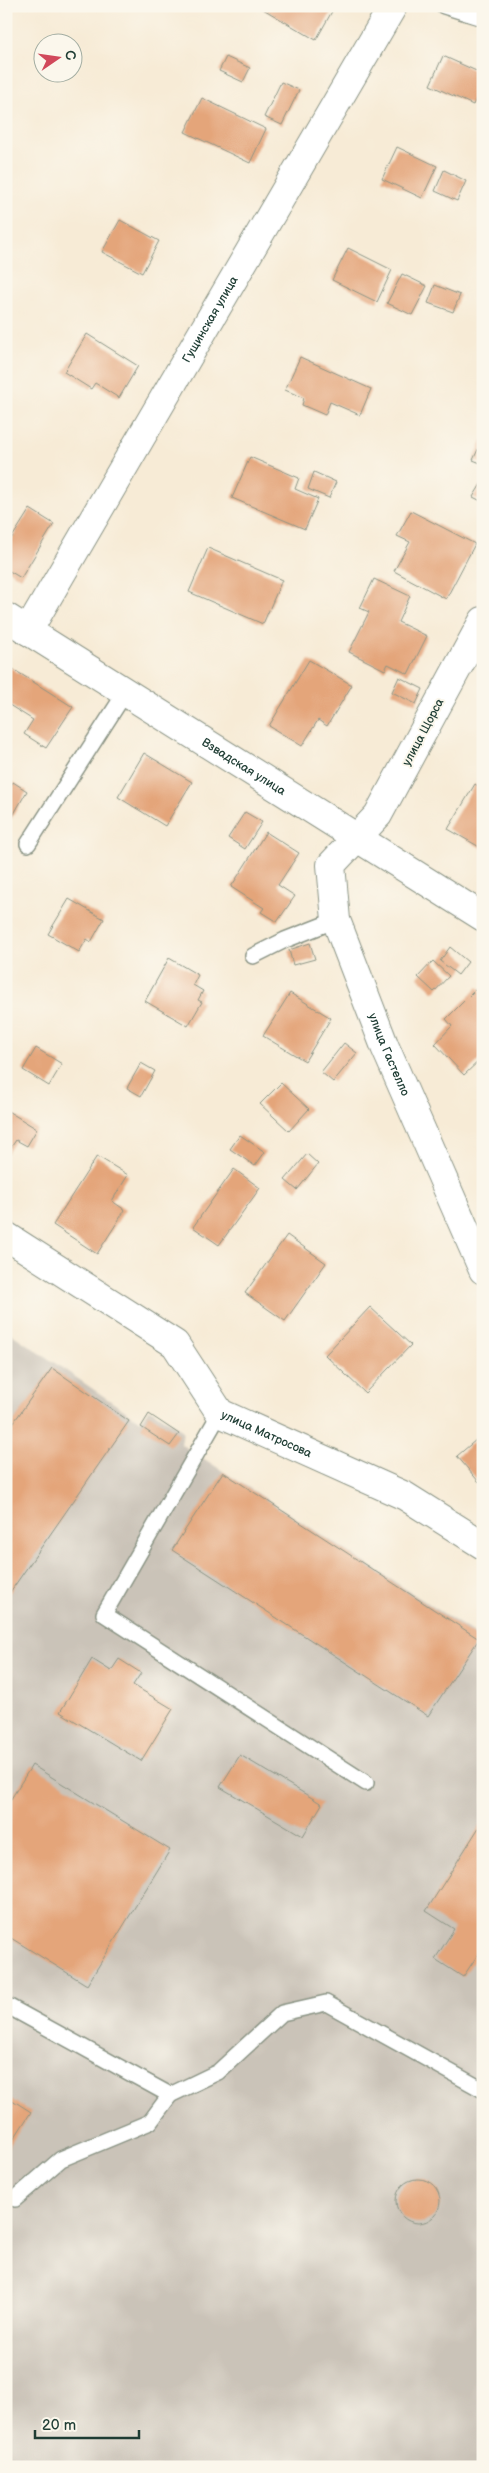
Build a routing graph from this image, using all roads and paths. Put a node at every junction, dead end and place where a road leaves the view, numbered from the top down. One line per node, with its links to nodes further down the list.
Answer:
1 (393, 6): 5 (street, Гущинская улица)
2 (444, 6): 3 (lane)
3 (483, 18)
4 (483, 621): 7 (street, улица Щорса)
5 (17, 624): 6 (street, Взвадская улица)
6 (125, 693): 7 (street, Взвадская улица); 8 (lane)
7 (355, 837): 9 (street, Взвадская улица); 10 (street, улица Гастелло)
8 (28, 844)
9 (483, 916)
10 (336, 920): 11 (lane); 13 (street, улица Гастелло)
11 (253, 956)
12 (6, 1236): 14 (street, улица Матросова)
13 (483, 1270)
14 (220, 1413): 15 (street, улица Матросова); 16 (lane)
15 (483, 1545)
16 (366, 1783)
17 (6, 2005): 19 (lane)
18 (483, 2090): 19 (lane)
19 (170, 2095): 20 (lane)
20 (15, 2199)

